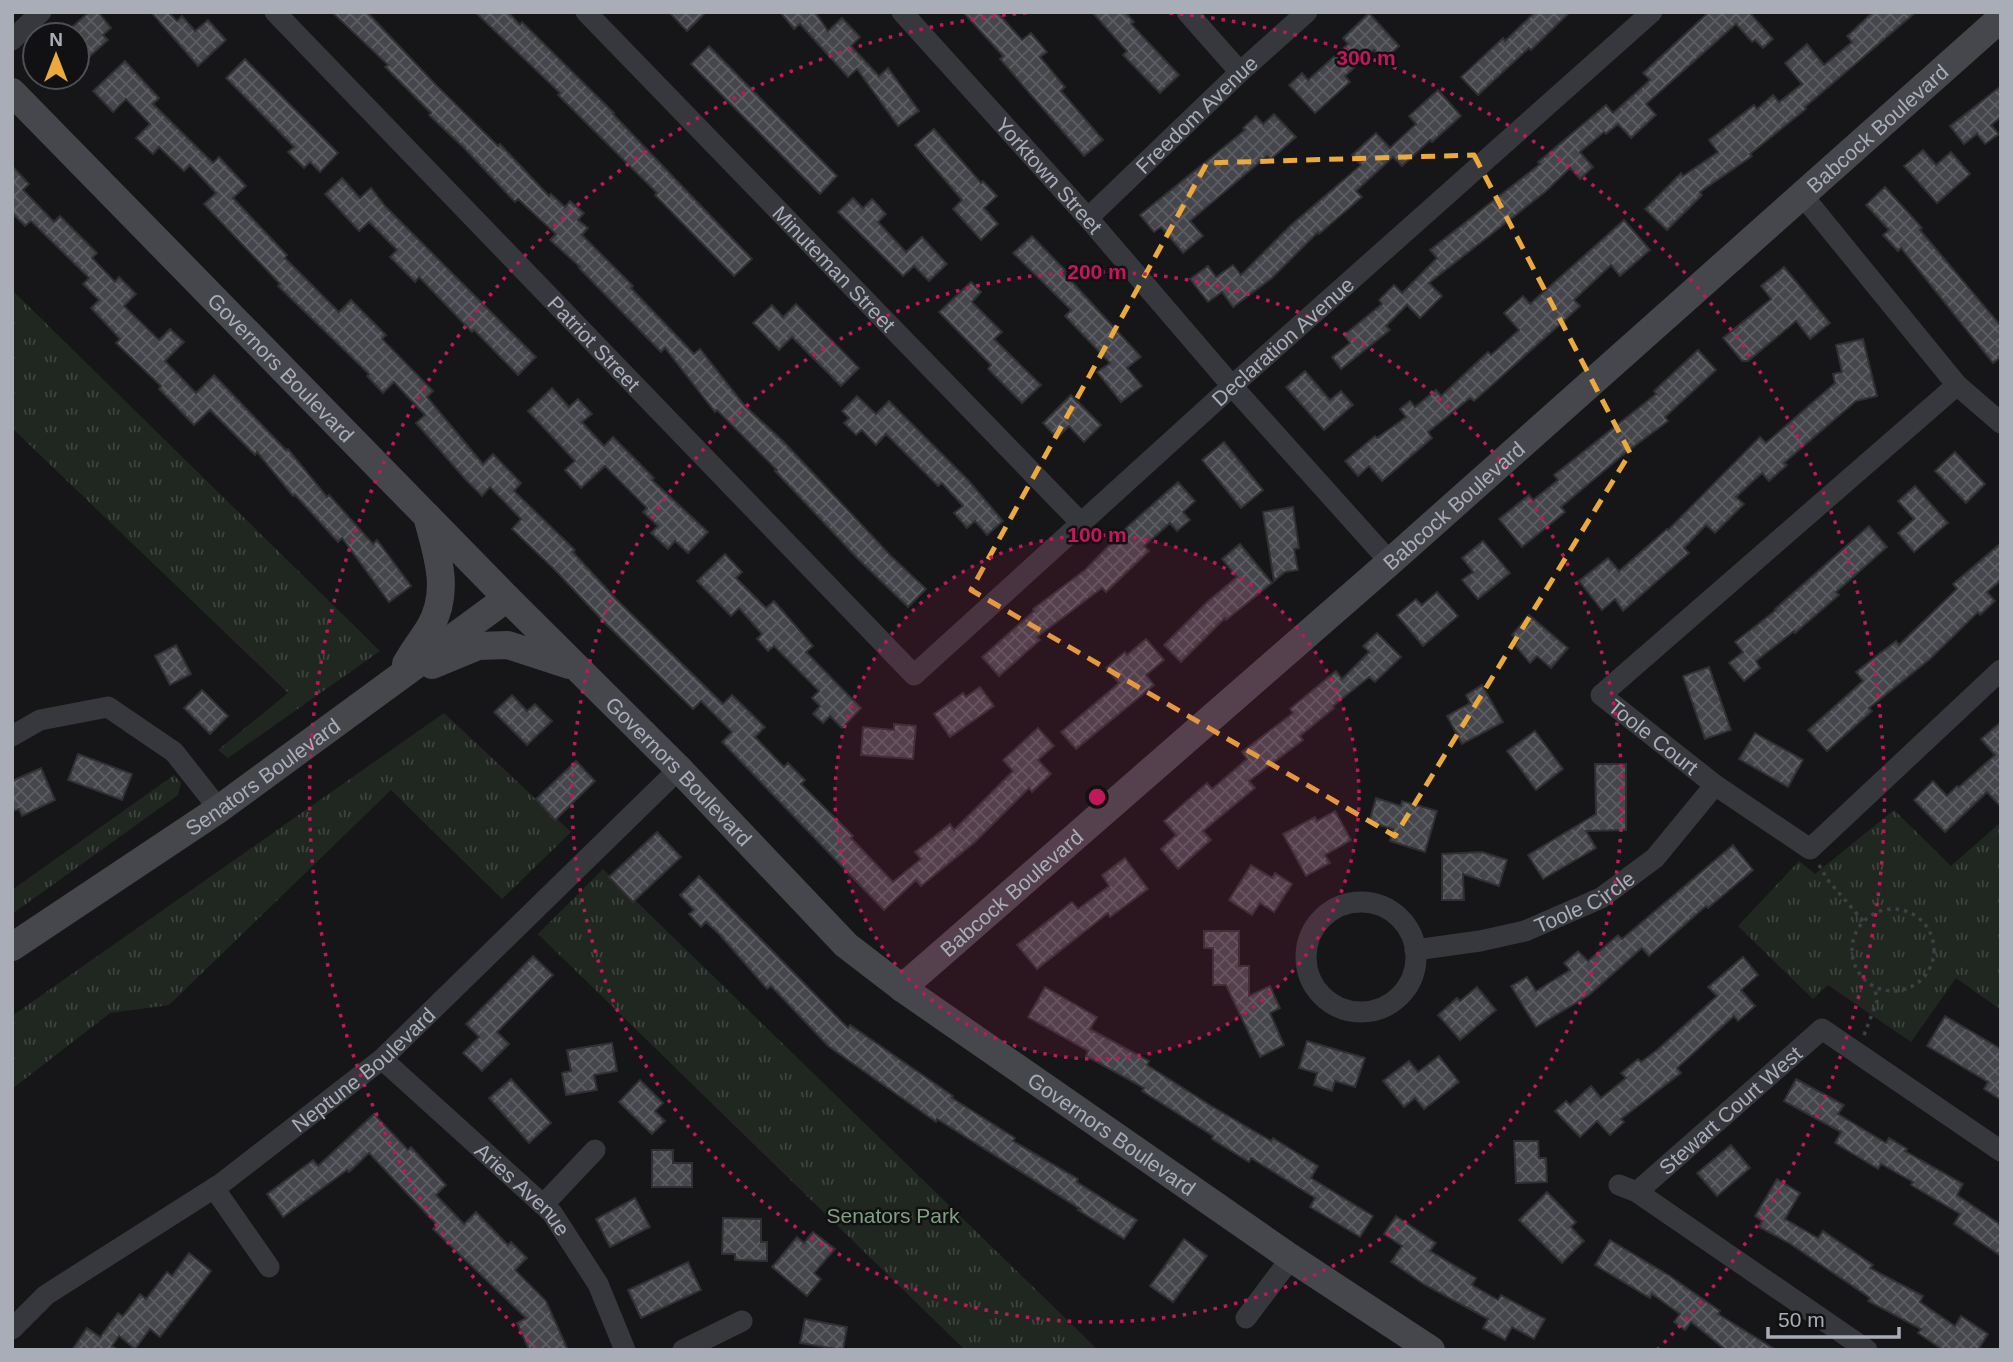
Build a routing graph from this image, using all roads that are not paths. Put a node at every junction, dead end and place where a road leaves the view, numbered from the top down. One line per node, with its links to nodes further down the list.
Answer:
1 (41, 12): 9 (street)
2 (275, 12): 24 (street, Patriot Street)
3 (586, 12): 18 (street, Minuteman Street)
4 (902, 12): 13 (street, Yorktown Street)
5 (1187, 12): 10 (street)
6 (1307, 12): 10 (street, Freedom Avenue)
7 (1652, 12): 15 (street, Declaration Avenue)
8 (2001, 18): 12 (main road, Babcock Boulevard)
9 (12, 40)
10 (1240, 72): 13 (street, Freedom Avenue)
11 (12, 92): 17 (main road, Governors Boulevard)
12 (1802, 196): 14 (street); 19 (main road, Babcock Boulevard)
13 (1088, 218): 15 (street, Yorktown Street)
14 (1957, 385): 16 (street); 27 (street, Toole Court)
15 (1232, 386): 18 (street, Declaration Avenue); 19 (street, Yorktown Street)
16 (2001, 423)
17 (426, 514): 20 (main road, Governors Boulevard); 23 (main road)
18 (1082, 524): 24 (street, Declaration Avenue)
19 (1390, 562): 31 (main road, Babcock Boulevard)
20 (508, 598): 21 (main road, Governors Boulevard); 23 (main road, Senators Boulevard)
21 (576, 667): 23 (main road); 26 (main road, Governors Boulevard)
22 (2001, 670): 27 (street, Toole Court)
23 (399, 675): 28 (main road, Senators Boulevard)
24 (914, 675)
25 (12, 736): 28 (street)
26 (679, 769): 31 (main road, Governors Boulevard); 32 (street, Neptune Boulevard)
27 (1715, 785): 30 (street, Toole Circle)
28 (219, 808): 29 (main road, Senators Boulevard)
29 (12, 947)
30 (1415, 950): 30 (street)
31 (902, 988): 37 (main road, Governors Boulevard)
32 (382, 1059): 35 (street, Neptune Boulevard); 36 (street, Aries Avenue)
33 (594, 1150): 36 (street)
34 (2001, 1151): 45 (street, Stewart Court West)
35 (214, 1188): 38 (street); 41 (street, Neptune Boulevard)
36 (543, 1205): 42 (street, Aries Avenue)
37 (1291, 1258): 39 (street); 44 (main road, Governors Boulevard)
38 (269, 1267)
39 (1246, 1318)
40 (742, 1321): 43 (street)
41 (12, 1329)
42 (625, 1350)
43 (683, 1350)
44 (1431, 1350)
45 (1867, 1350)

